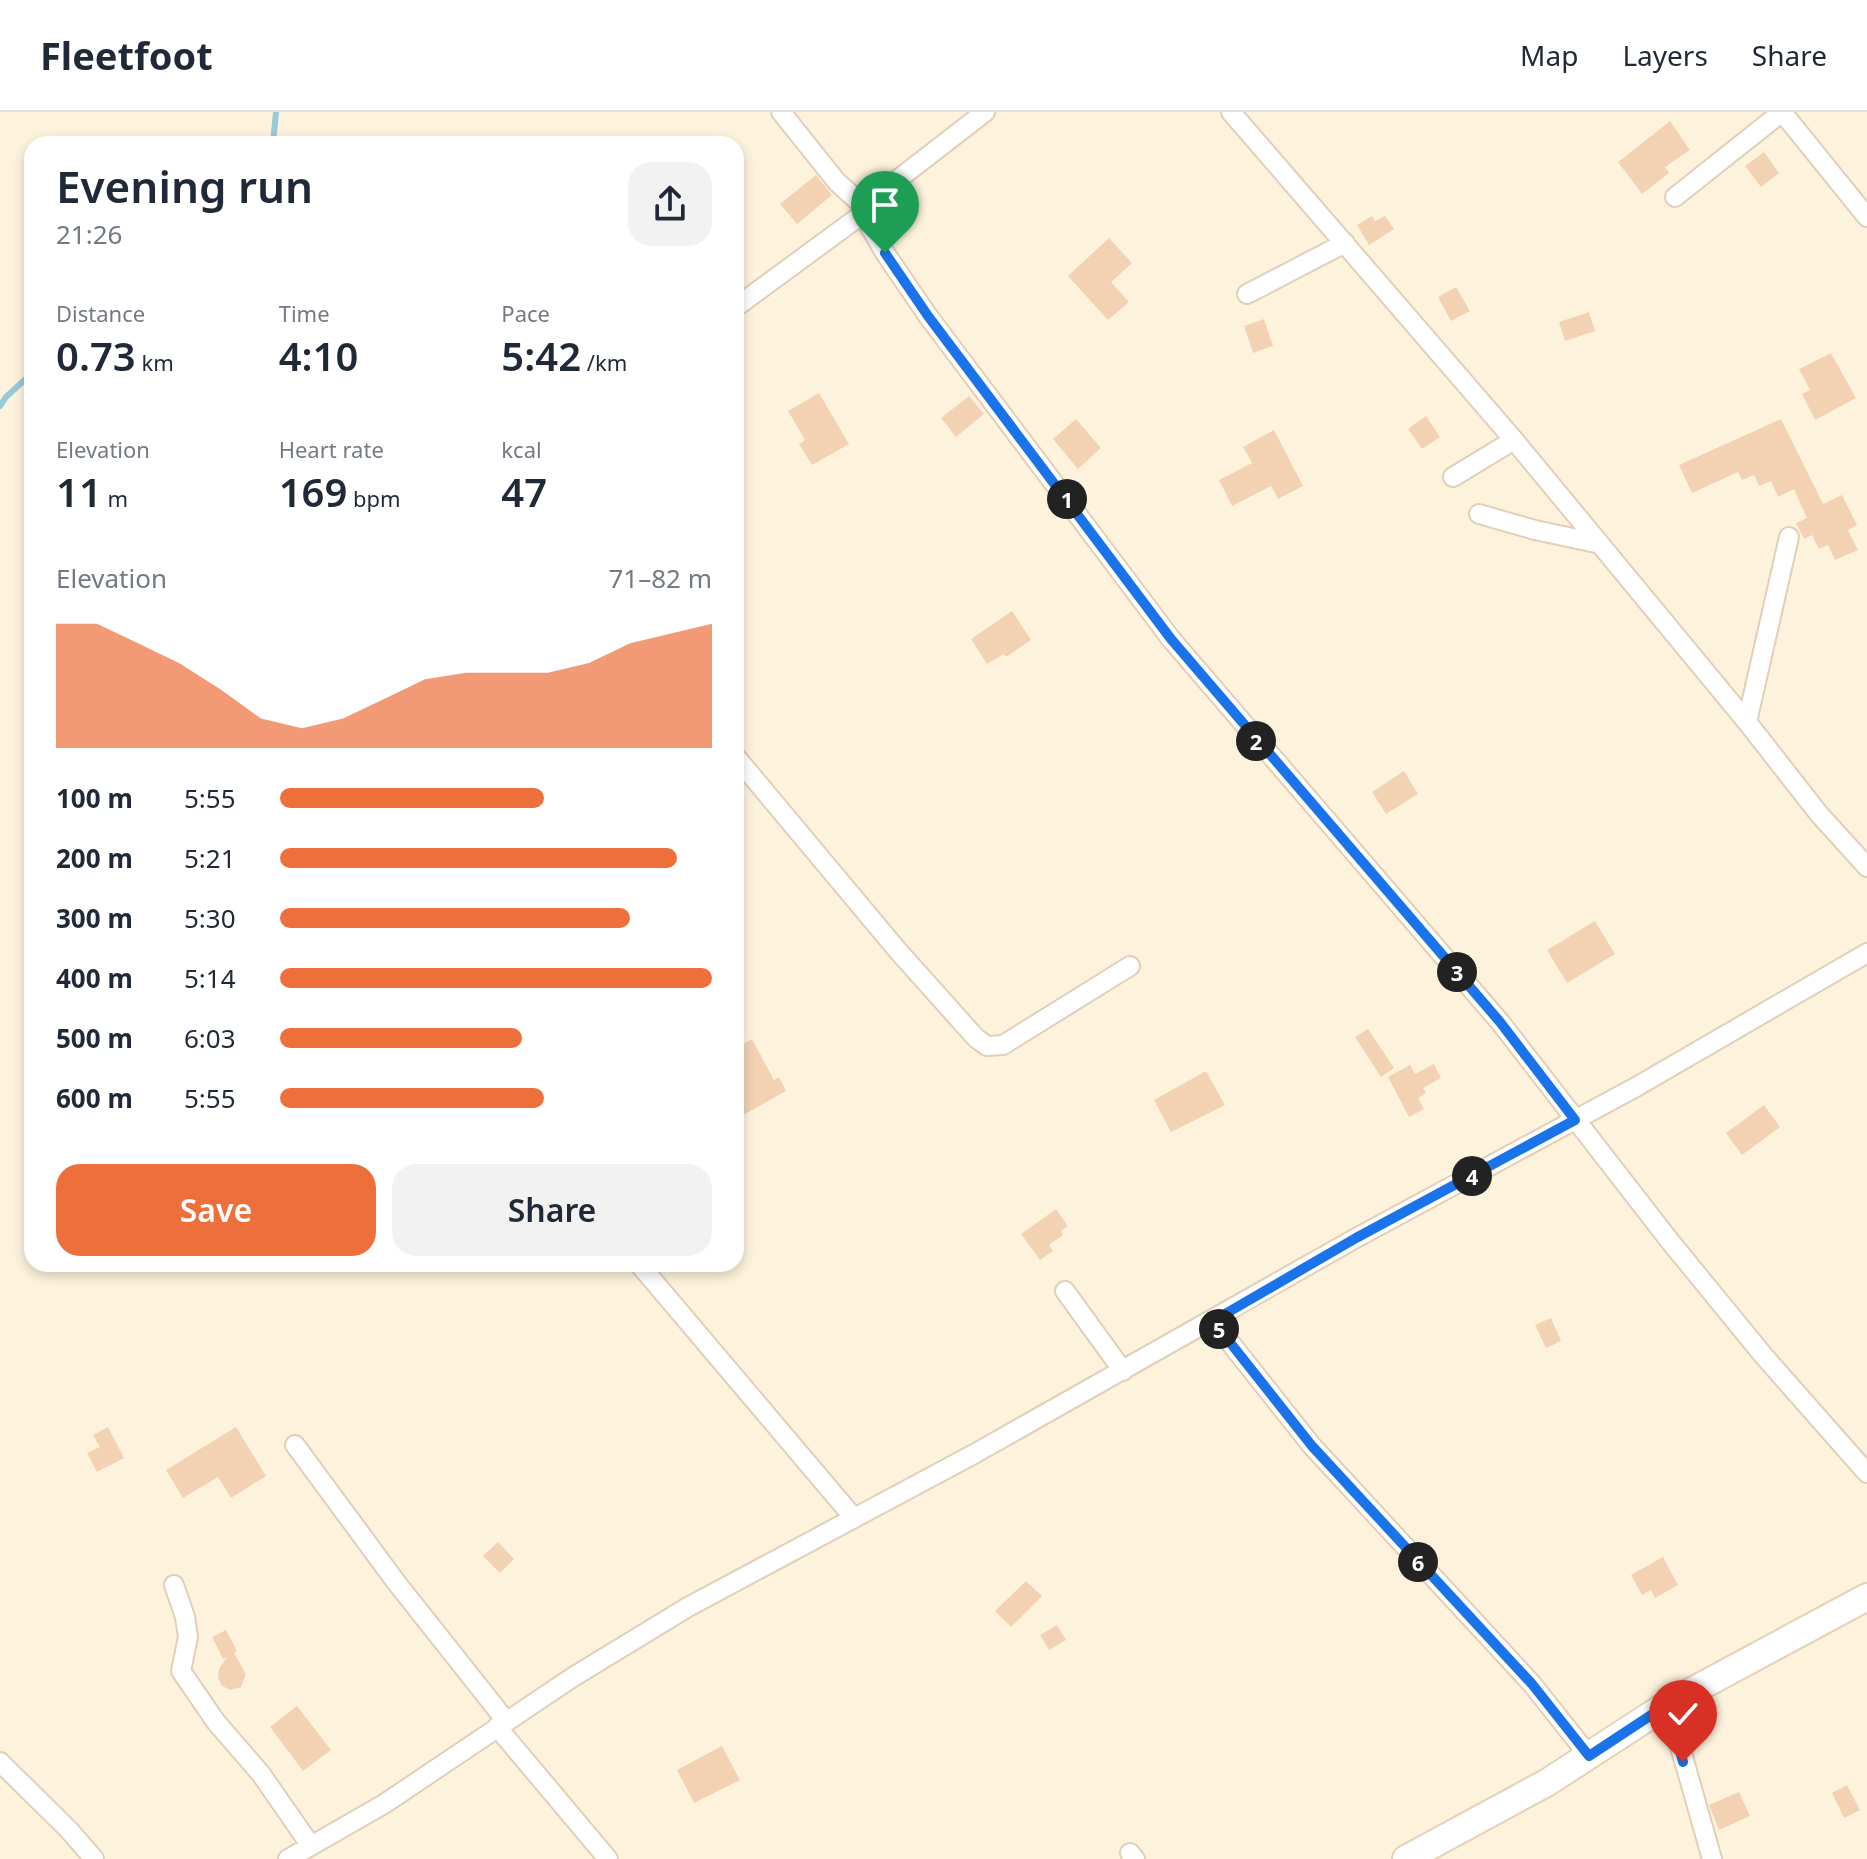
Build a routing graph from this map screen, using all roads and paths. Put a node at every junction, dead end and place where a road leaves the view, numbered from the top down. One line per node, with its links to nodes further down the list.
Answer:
1 (781, 112): 6 (street)
2 (985, 112): 6 (street)
3 (1231, 112): 8 (street)
4 (1782, 112): 5 (street); 7 (street)
5 (1675, 197)
6 (868, 210): 10 (street); 21 (street)
7 (1867, 217)
8 (1345, 243): 9 (street); 11 (street)
9 (1247, 294)
10 (744, 301)
11 (1514, 440): 12 (street); 15 (street)
12 (1453, 477)
13 (1479, 514): 15 (street)
14 (1789, 537): 16 (street)
15 (1596, 543): 16 (street)
16 (1747, 722): 18 (street)
17 (744, 767): 20 (street)
18 (1867, 867)
19 (1867, 953): 21 (street)
20 (1130, 966)
21 (1575, 1120): 24 (street); 27 (street)
22 (646, 1272): 28 (street)
23 (1065, 1291): 25 (street)
24 (1213, 1321): 25 (street); 33 (street)
25 (1123, 1371): 28 (street)
26 (295, 1445): 32 (street)
27 (1867, 1473)
28 (854, 1518): 32 (street)
29 (174, 1585): 35 (street)
30 (1867, 1597): 31 (street)
31 (1668, 1704): 33 (street); 40 (street)
32 (501, 1724): 35 (street); 38 (street)
33 (1589, 1756): 39 (street)
34 (0, 1762): 36 (street)
35 (311, 1846): 37 (street)
36 (94, 1859)
37 (288, 1859)
38 (608, 1859)
39 (1406, 1859)
40 (1712, 1859)

